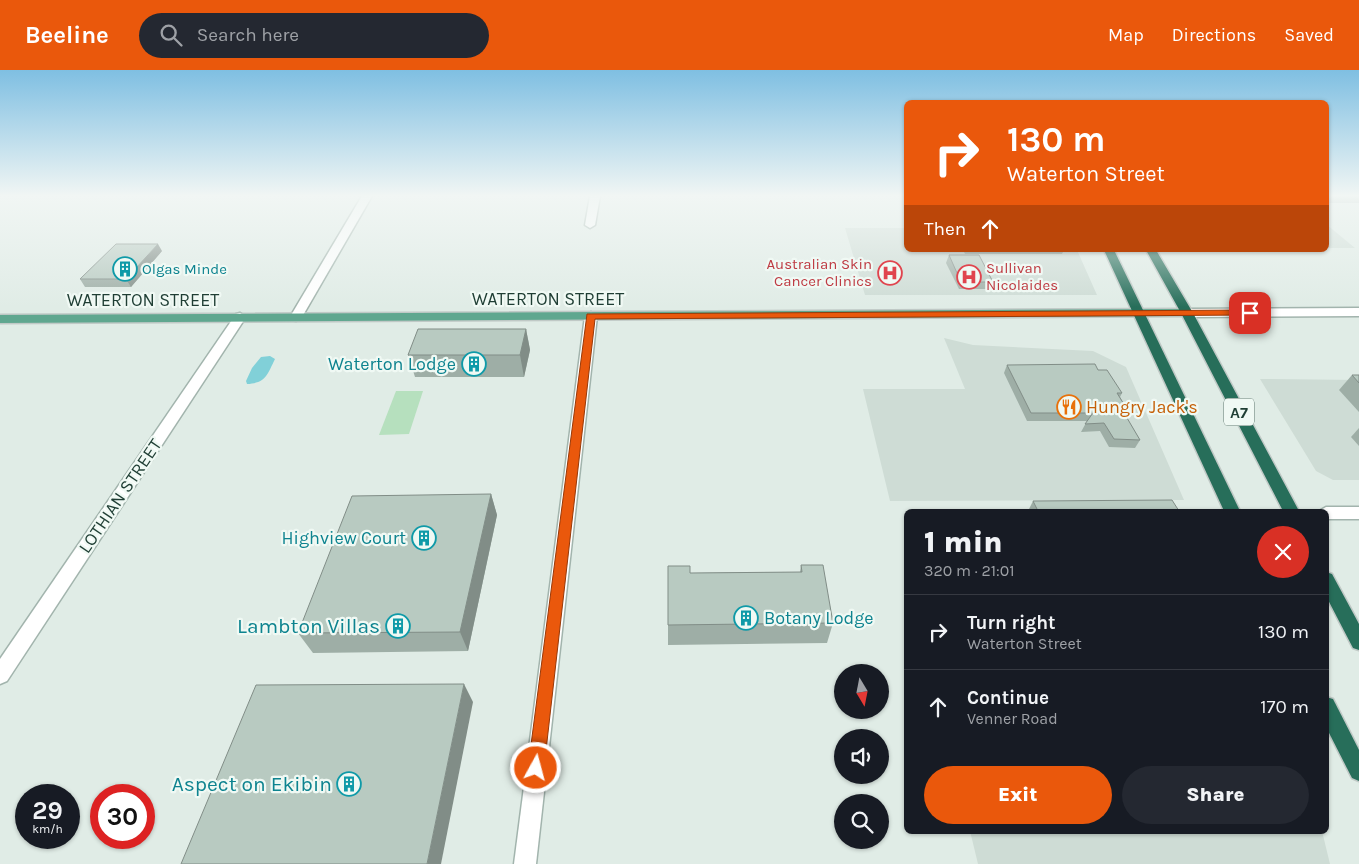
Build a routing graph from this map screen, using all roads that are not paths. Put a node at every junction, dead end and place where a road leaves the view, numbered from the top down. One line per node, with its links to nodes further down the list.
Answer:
1 (345, 233): 9 (street)
2 (1110, 252): 6 (highway)
3 (1152, 252): 5 (highway, A7)
4 (1359, 312): 5 (street)
5 (1187, 313): 6 (main road, WATERTON STREET); 12 (highway, A7)
6 (1139, 314): 7 (main road, WATERTON STREET); 11 (highway)
7 (591, 316): 9 (main road, WATERTON STREET); 20 (street)
8 (240, 317): 9 (main road, WATERTON STREET); 10 (main road, WATERTON STREET); 17 (street, LOTHIAN STREET)
9 (296, 317)
10 (0, 319)
11 (1231, 509)
12 (1290, 509)
13 (1329, 513): 14 (street)
14 (1359, 513)
15 (1329, 585): 16 (highway)
16 (1359, 642)
17 (0, 675)
18 (1329, 712): 19 (highway)
19 (1359, 771)
20 (525, 864)

